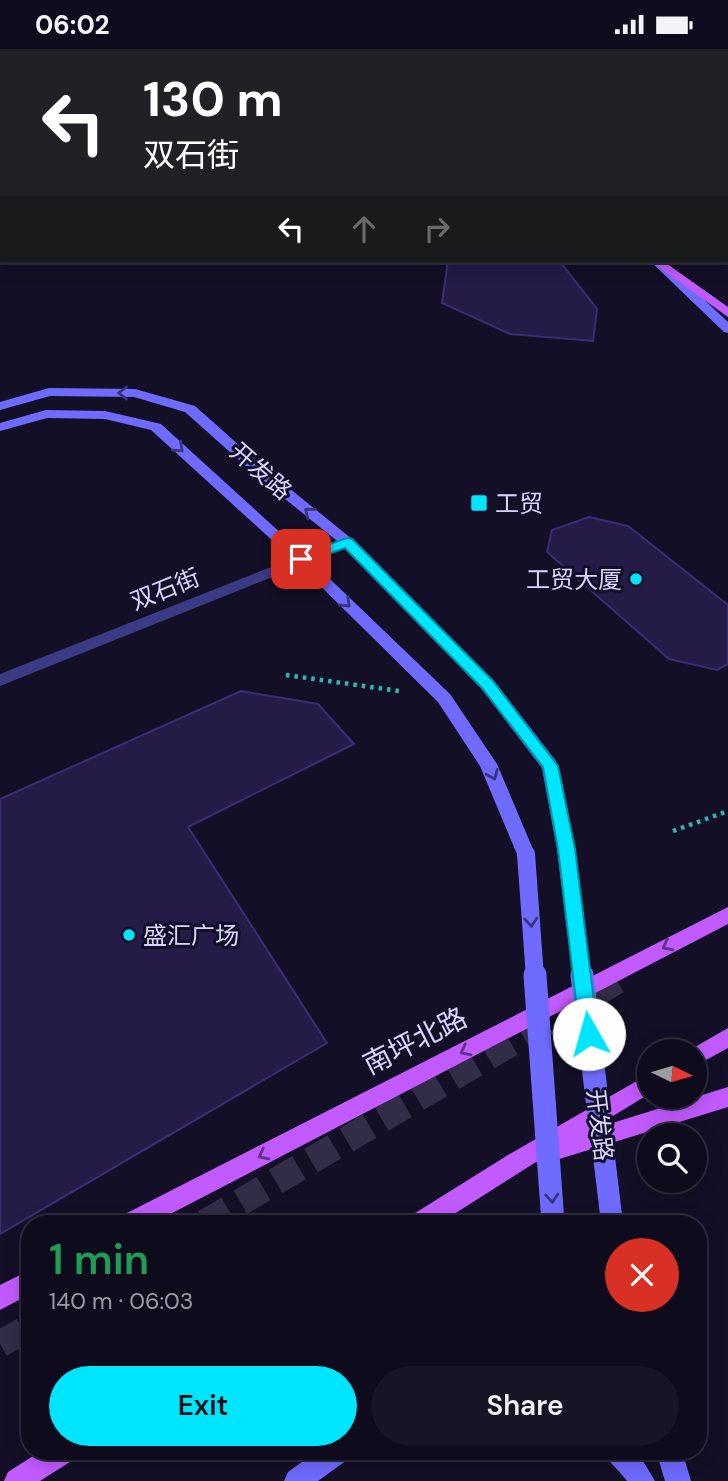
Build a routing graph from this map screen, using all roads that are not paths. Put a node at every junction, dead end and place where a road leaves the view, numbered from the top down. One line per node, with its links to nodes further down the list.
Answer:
1 (658, 263): 4 (street)
2 (659, 263): 3 (main road)
3 (728, 313)
4 (728, 329)
5 (0, 406): 7 (street, 开发路, one-way to 5)
6 (0, 427): 8 (street, 开发路, one-way to 8)
7 (347, 542): 8 (street, 双石街); 19 (street, 开发路, bridge)
8 (301, 559): 9 (street, 双石街); 18 (street, 开发路, one-way to 18, bridge)
9 (0, 680)
10 (728, 915): 16 (main road, 南坪北路, one-way to 16)
11 (728, 1037): 12 (main road)
12 (707, 1049)
13 (637, 1090): 15 (main road)
14 (728, 1097): 15 (main road)
15 (516, 1162): 17 (main road)
16 (147, 1215)
17 (433, 1215)
18 (552, 1215)
19 (611, 1215)
20 (21, 1286): 21 (main road)
21 (0, 1298)
22 (50, 1460): 26 (main road)
23 (326, 1460): 27 (street)
24 (628, 1460): 28 (street)
25 (672, 1460): 29 (street)
26 (17, 1481)
27 (297, 1481)
28 (642, 1481)
29 (678, 1481)

